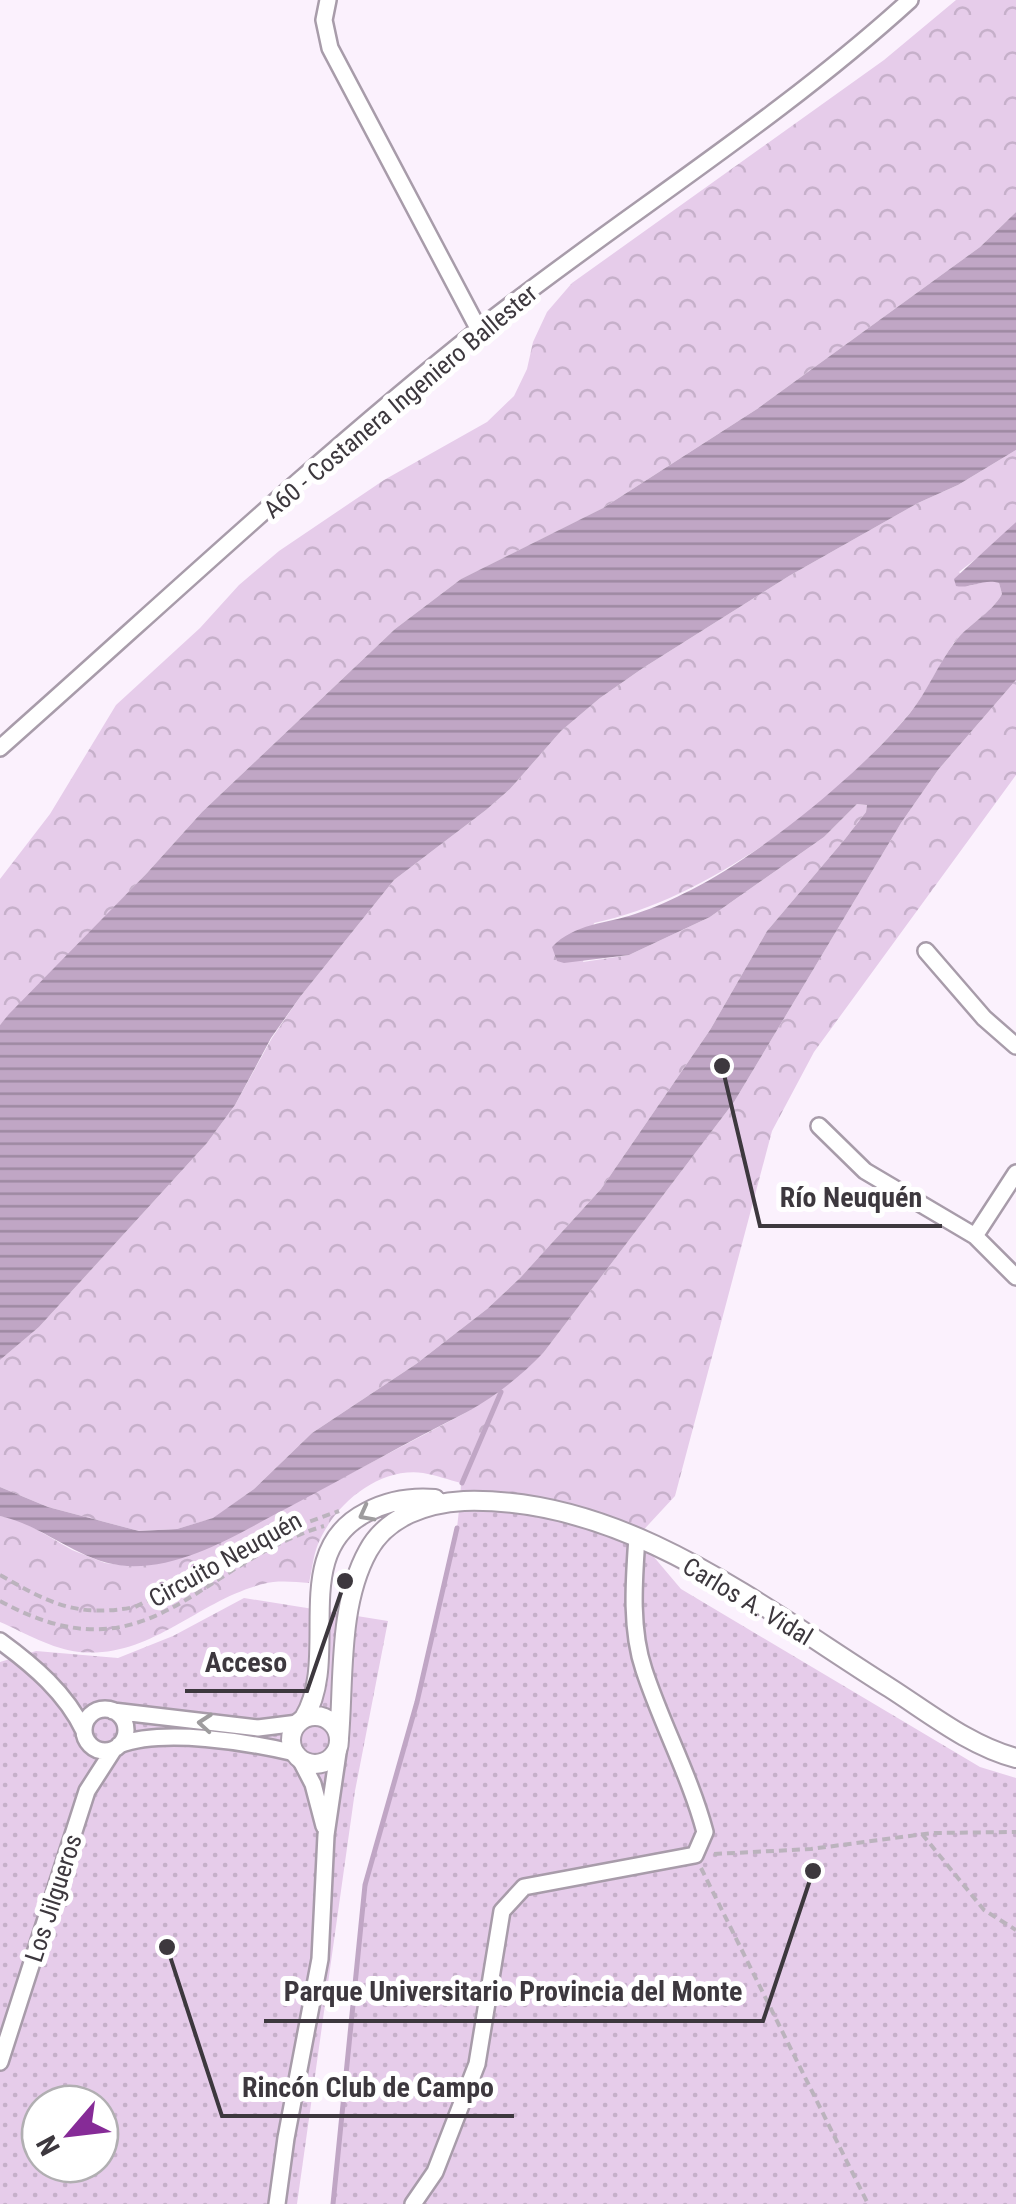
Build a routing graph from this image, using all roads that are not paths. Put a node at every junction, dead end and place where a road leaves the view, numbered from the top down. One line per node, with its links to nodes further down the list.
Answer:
1 (328, 0): 3 (street)
2 (910, 0): 3 (street, A60 - Costanera Ingeniero Ballester)
3 (479, 330): 4 (street, A60 - Costanera Ingeniero Ballester)
4 (0, 748)
5 (926, 951): 6 (street)
6 (1016, 1046)
7 (819, 1126): 9 (street)
8 (1016, 1173): 9 (street)
9 (976, 1236): 10 (street)
10 (1016, 1277)
11 (460, 1502): 12 (street, Carlos A. Vidal); 16 (street, Carlos A. Vidal, one-way to 16); 18 (street)
12 (637, 1538): 21 (street, Carlos A. Vidal); 26 (street)
13 (0, 1640): 14 (street)
14 (44, 1676): 15 (street); 17 (street)
15 (107, 1710): 16 (street, one-way to 15); 17 (street); 19 (street)
16 (301, 1720): 18 (street); 20 (street)
17 (85, 1735): 19 (street); 22 (street, Los Jilgueros)
18 (339, 1742): 20 (street); 23 (street)
19 (116, 1747): 20 (street); 22 (street, Los Jilgueros)
20 (298, 1756): 23 (street)
21 (1016, 1758)
22 (87, 1791): 24 (street, Los Jilgueros)
23 (326, 1835): 25 (street)
24 (0, 2062)
25 (277, 2204)
26 (414, 2204)

